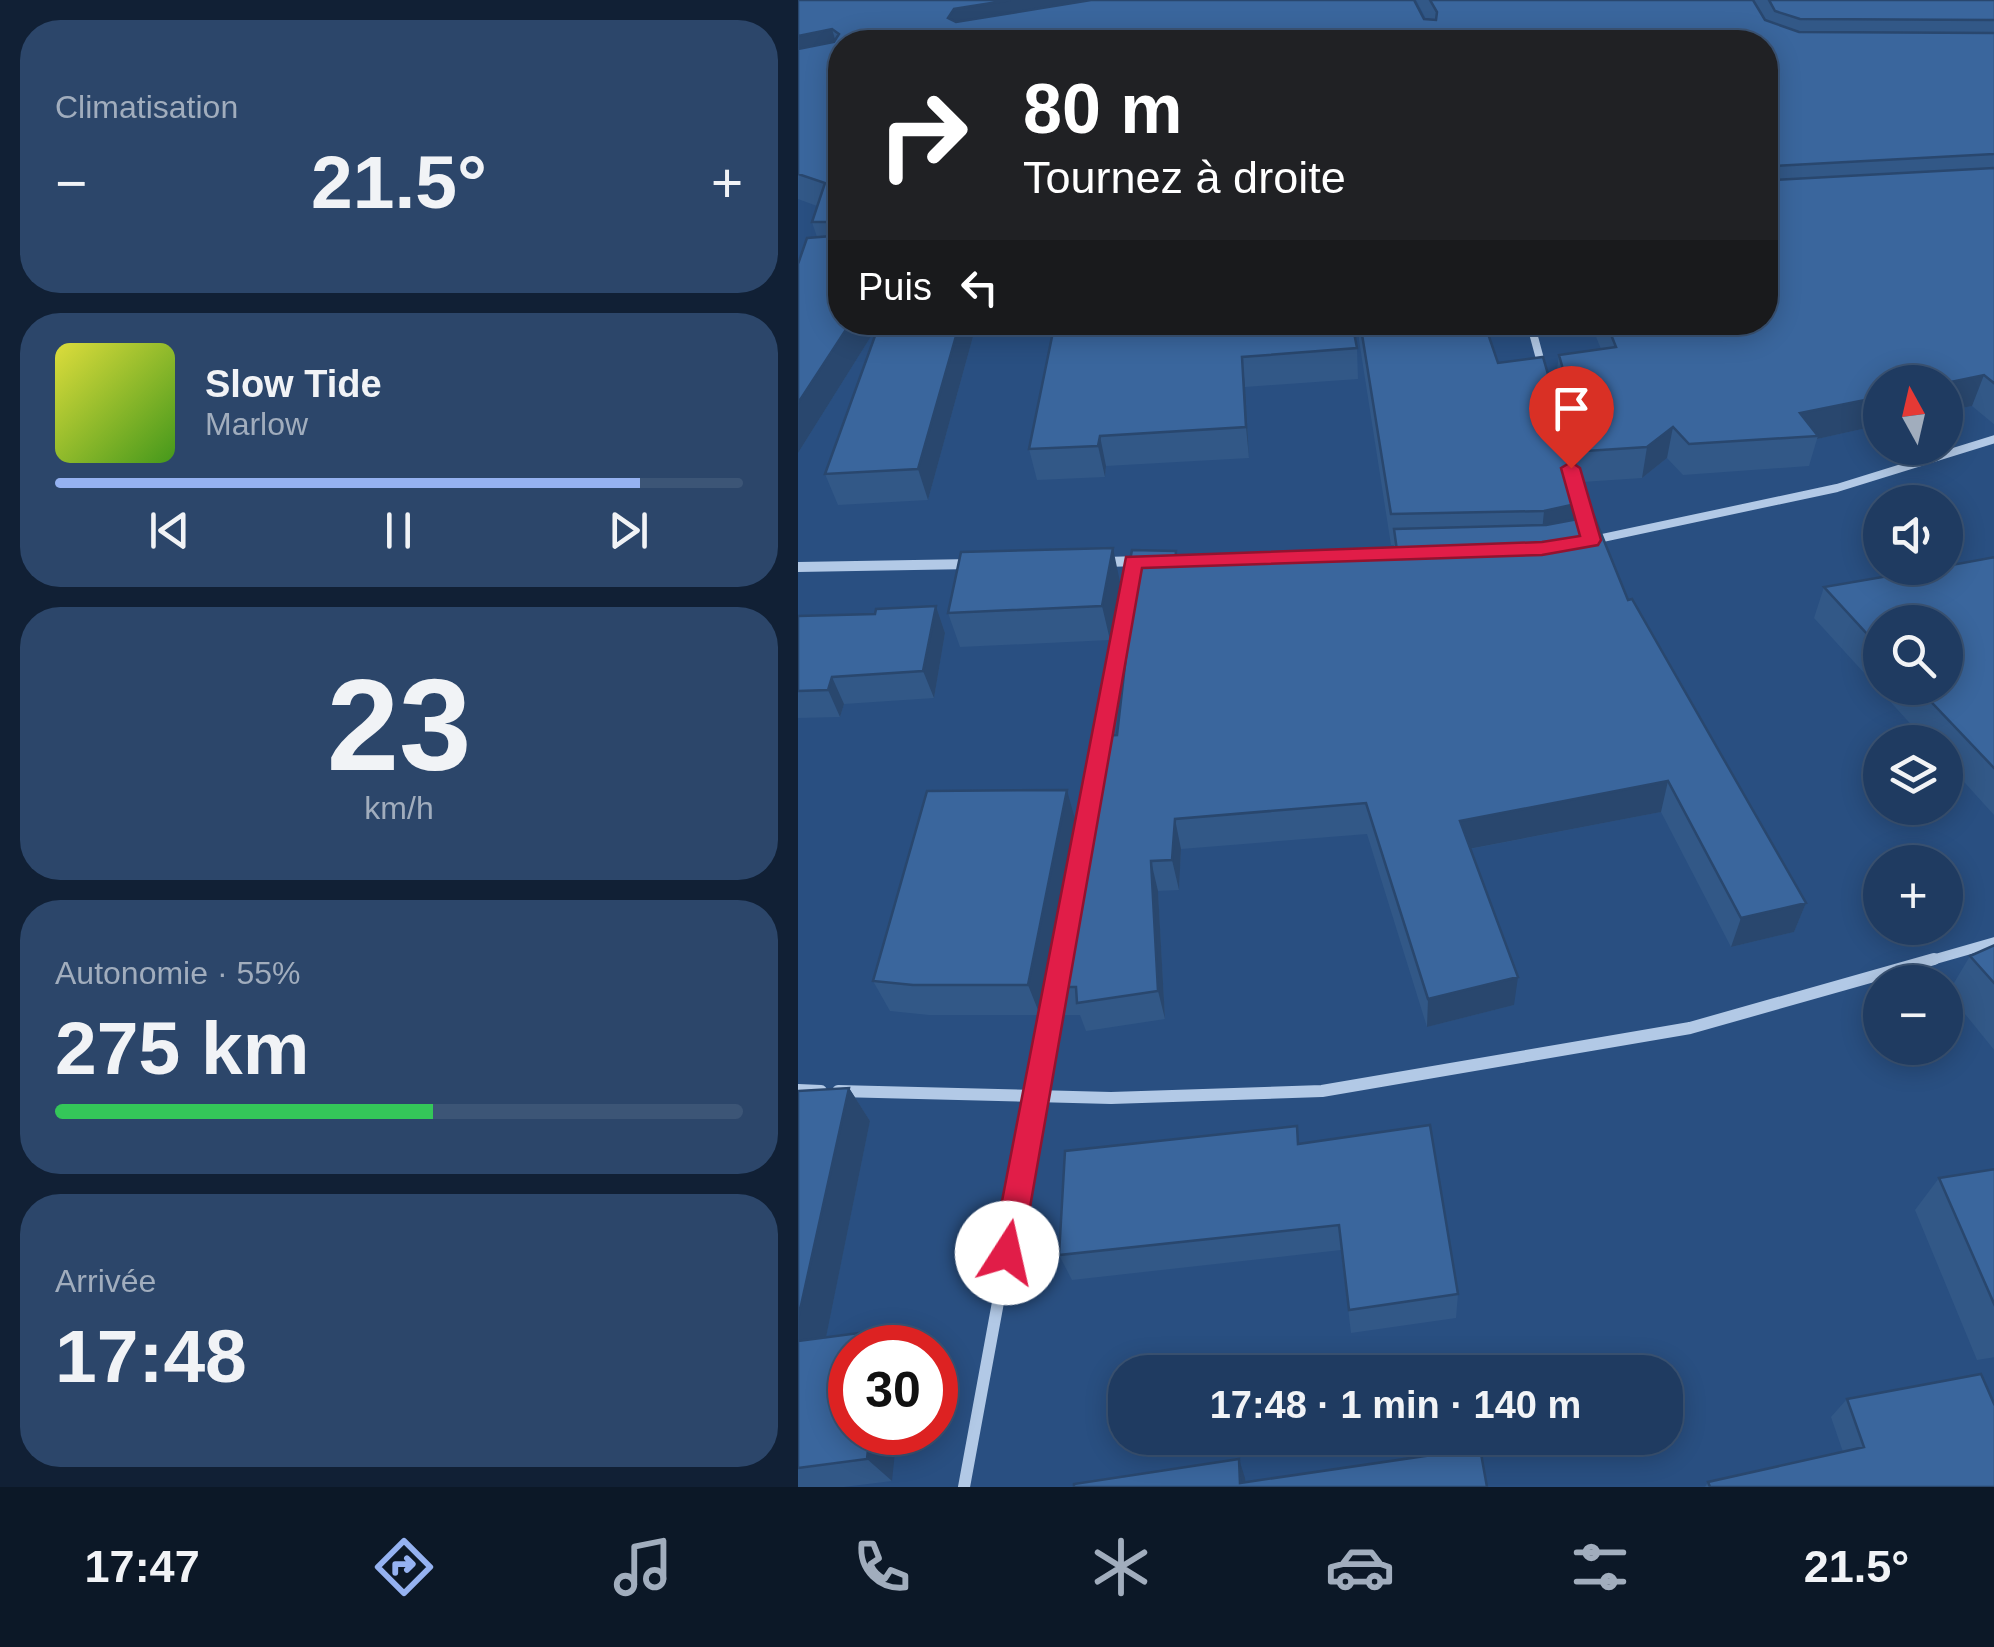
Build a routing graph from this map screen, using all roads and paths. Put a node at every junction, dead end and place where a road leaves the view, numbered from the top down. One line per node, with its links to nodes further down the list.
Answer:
1 (1534, 335): 2 (street)
2 (1545, 377)
3 (1994, 438): 5 (street)
4 (1586, 522): 5 (street)
5 (1591, 540): 6 (street)
6 (1575, 543)
7 (1423, 553): 8 (street)
8 (1133, 561): 9 (street); 12 (street)
9 (1094, 562)
10 (976, 564): 11 (street)
11 (798, 567)
12 (1130, 580)
13 (1126, 600): 14 (street)
14 (1088, 810)
15 (1994, 942): 18 (street)
16 (1057, 982): 18 (street)
17 (798, 1090): 18 (street)
18 (1036, 1096): 19 (street)
19 (964, 1487)

